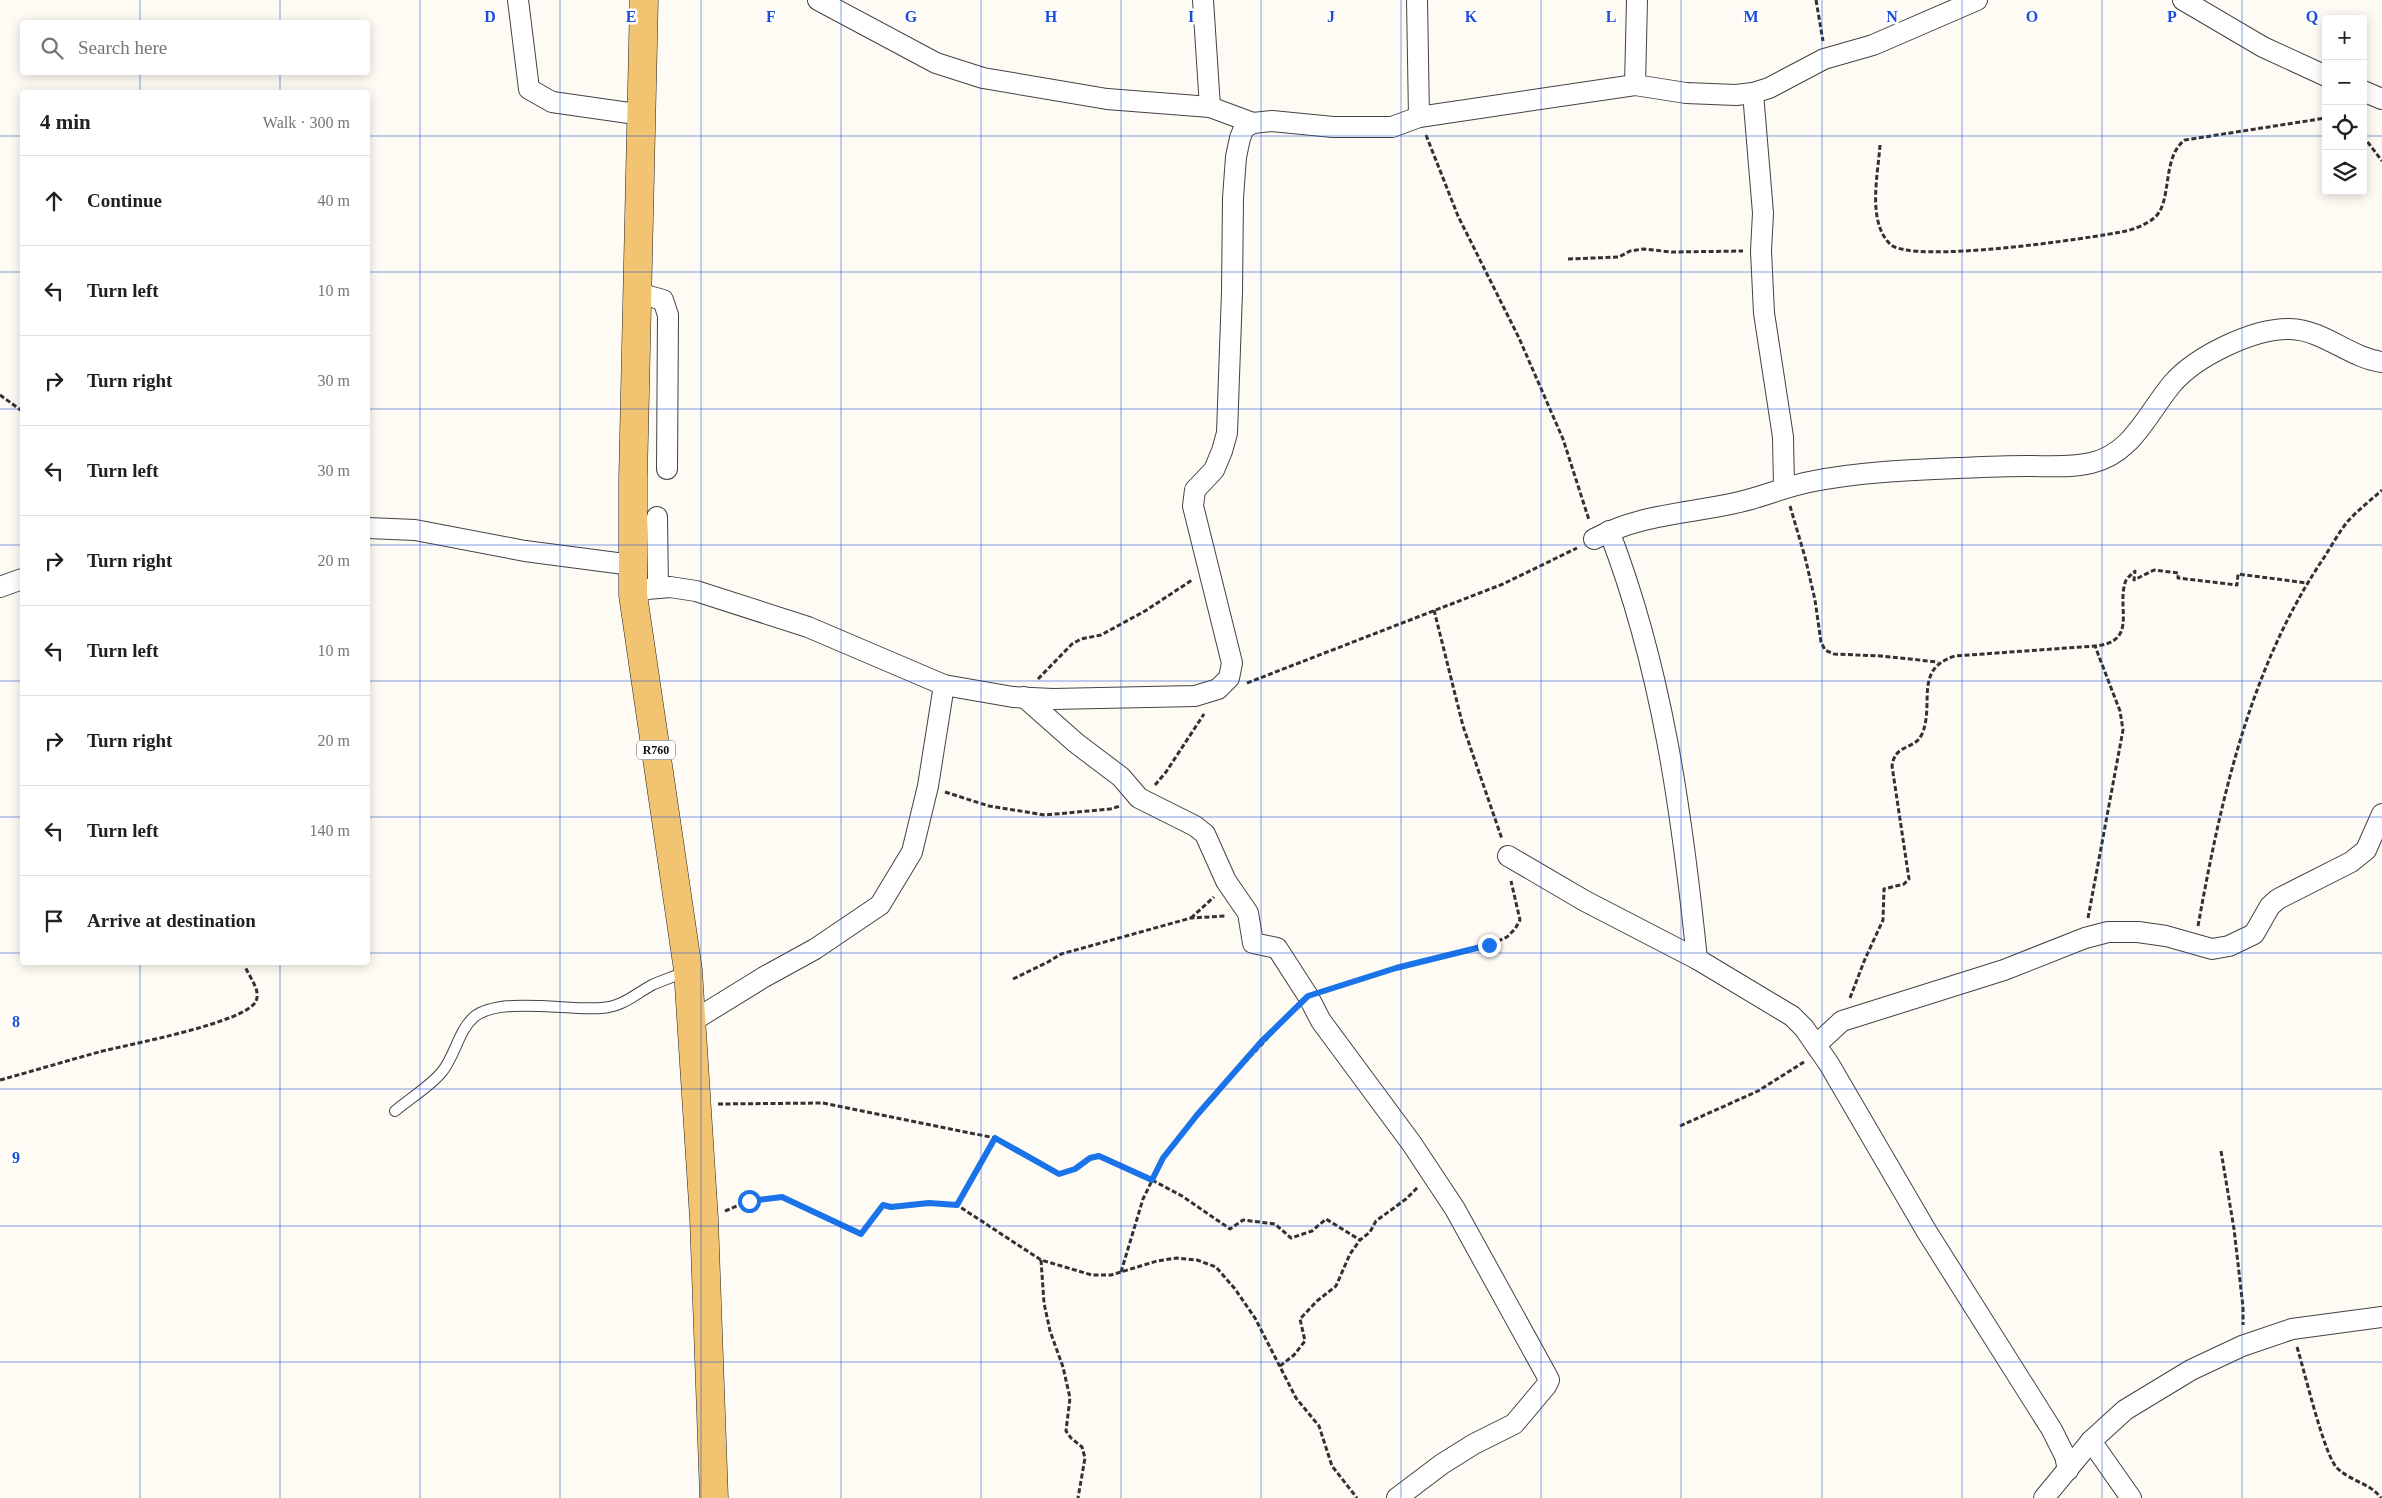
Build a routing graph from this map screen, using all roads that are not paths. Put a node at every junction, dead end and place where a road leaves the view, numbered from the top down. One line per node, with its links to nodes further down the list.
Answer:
1 (518, 0): 15 (street)
2 (818, 0): 14 (street)
3 (1203, 0): 14 (street)
4 (1417, 0): 16 (street)
5 (1638, 0): 10 (street)
6 (1977, 0): 12 (street)
7 (2183, 0): 9 (street)
8 (645, 1): 15 (main road, R760)
9 (2322, 74)
10 (1635, 85): 12 (street); 16 (street)
11 (2367, 92): 13 (street)
12 (1753, 93): 21 (street)
13 (2382, 98)
14 (1210, 107): 17 (street)
15 (643, 115): 18 (main road, R760)
16 (1420, 117): 17 (street)
17 (1253, 123): 29 (street)
18 (638, 293): 20 (street); 24 (main road, R760)
19 (2382, 362): 21 (street)
20 (667, 469)
21 (1784, 487): 32 (street)
22 (657, 517): 27 (street)
23 (370, 528): 24 (street)
24 (632, 565): 27 (main road, R760)
25 (20, 580): 26 (street)
26 (0, 587)
27 (645, 591): 28 (street); 33 (main road, R760)
28 (944, 684): 29 (street); 34 (street)
29 (1024, 697): 41 (street)
30 (2382, 814): 35 (street)
31 (1508, 856): 32 (street)
32 (1697, 958): 35 (street)
33 (688, 970): 34 (main road, R760); 36 (lane)
34 (691, 1022): 40 (main road, R760)
35 (1816, 1045): 39 (street)
36 (395, 1111)
37 (2382, 1317): 38 (street)
38 (2091, 1442): 39 (street); 43 (street)
39 (2068, 1470): 42 (street)
40 (714, 1498)
41 (1397, 1498)
42 (2044, 1498)
43 (2132, 1498)

